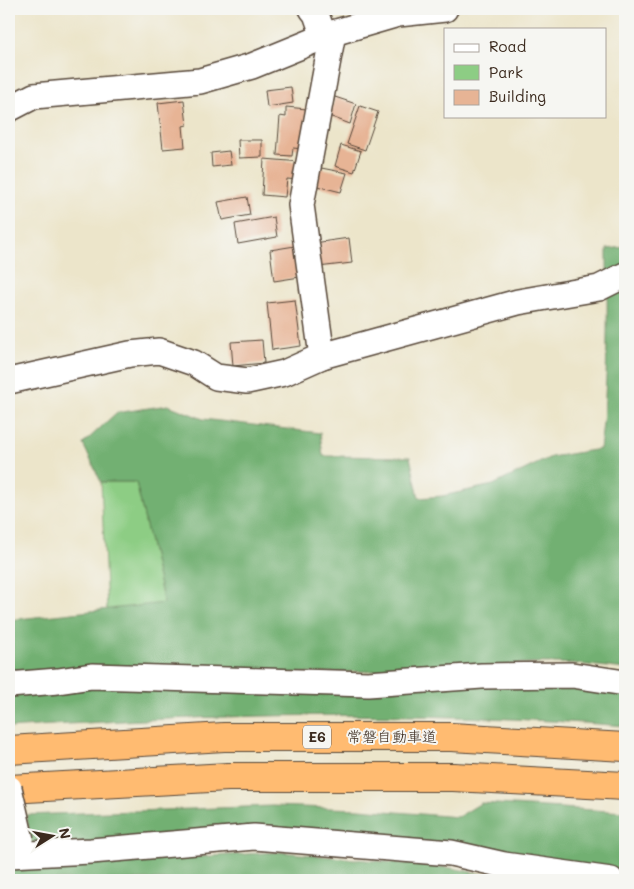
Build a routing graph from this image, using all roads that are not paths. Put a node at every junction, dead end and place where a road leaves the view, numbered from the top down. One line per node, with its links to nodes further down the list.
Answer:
1 (312, 9): 3 (street)
2 (445, 9): 3 (street)
3 (328, 35): 4 (street); 6 (street)
4 (9, 109)
5 (625, 275): 6 (street)
6 (322, 356): 7 (street)
7 (9, 381)
8 (625, 683): 9 (street)
9 (9, 685)
10 (625, 747): 11 (highway, 常磐自動車道 / E6)
11 (9, 750)
12 (625, 786): 13 (highway)
13 (9, 788): 14 (street, bridge)
14 (18, 850): 15 (street)
15 (611, 880)

